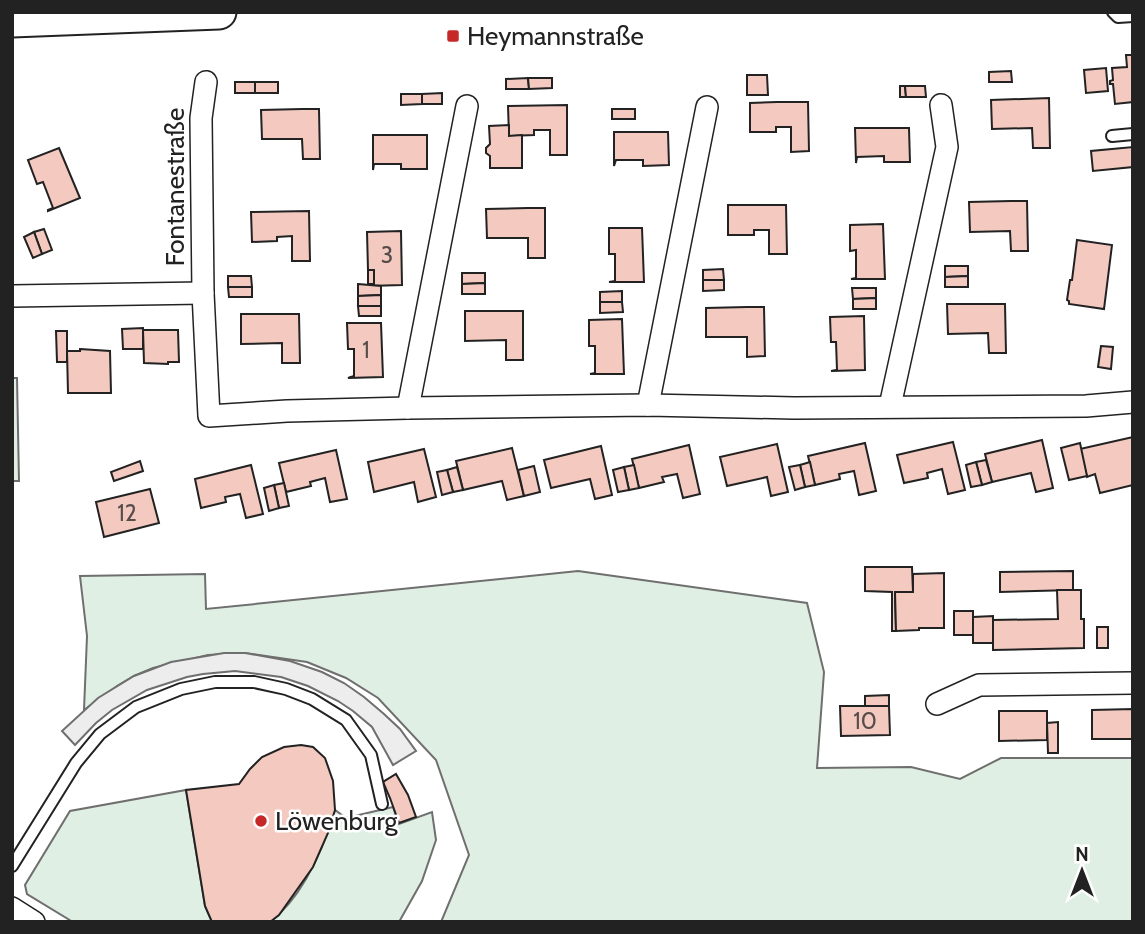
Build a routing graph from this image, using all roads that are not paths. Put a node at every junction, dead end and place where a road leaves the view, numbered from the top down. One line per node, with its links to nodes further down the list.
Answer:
1 (216, 12): 4 (main road)
2 (1113, 12): 3 (lane)
3 (1133, 16)
4 (12, 20)
5 (206, 82): 11 (street, Fontanestraße)
6 (941, 105): 15 (street)
7 (467, 106): 16 (street)
8 (707, 107): 14 (street)
9 (1133, 134): 10 (lane)
10 (1112, 136)
11 (203, 293): 12 (street, Fontanestraße); 16 (street, Fontanestraße)
12 (12, 296)
13 (1133, 402): 15 (street)
14 (648, 405): 15 (street); 16 (street)
15 (890, 406)
16 (408, 408)
17 (1133, 683): 18 (street)
18 (937, 704)
19 (382, 804): 20 (lane)
20 (12, 866)
21 (12, 908): 22 (street)
22 (34, 922)

